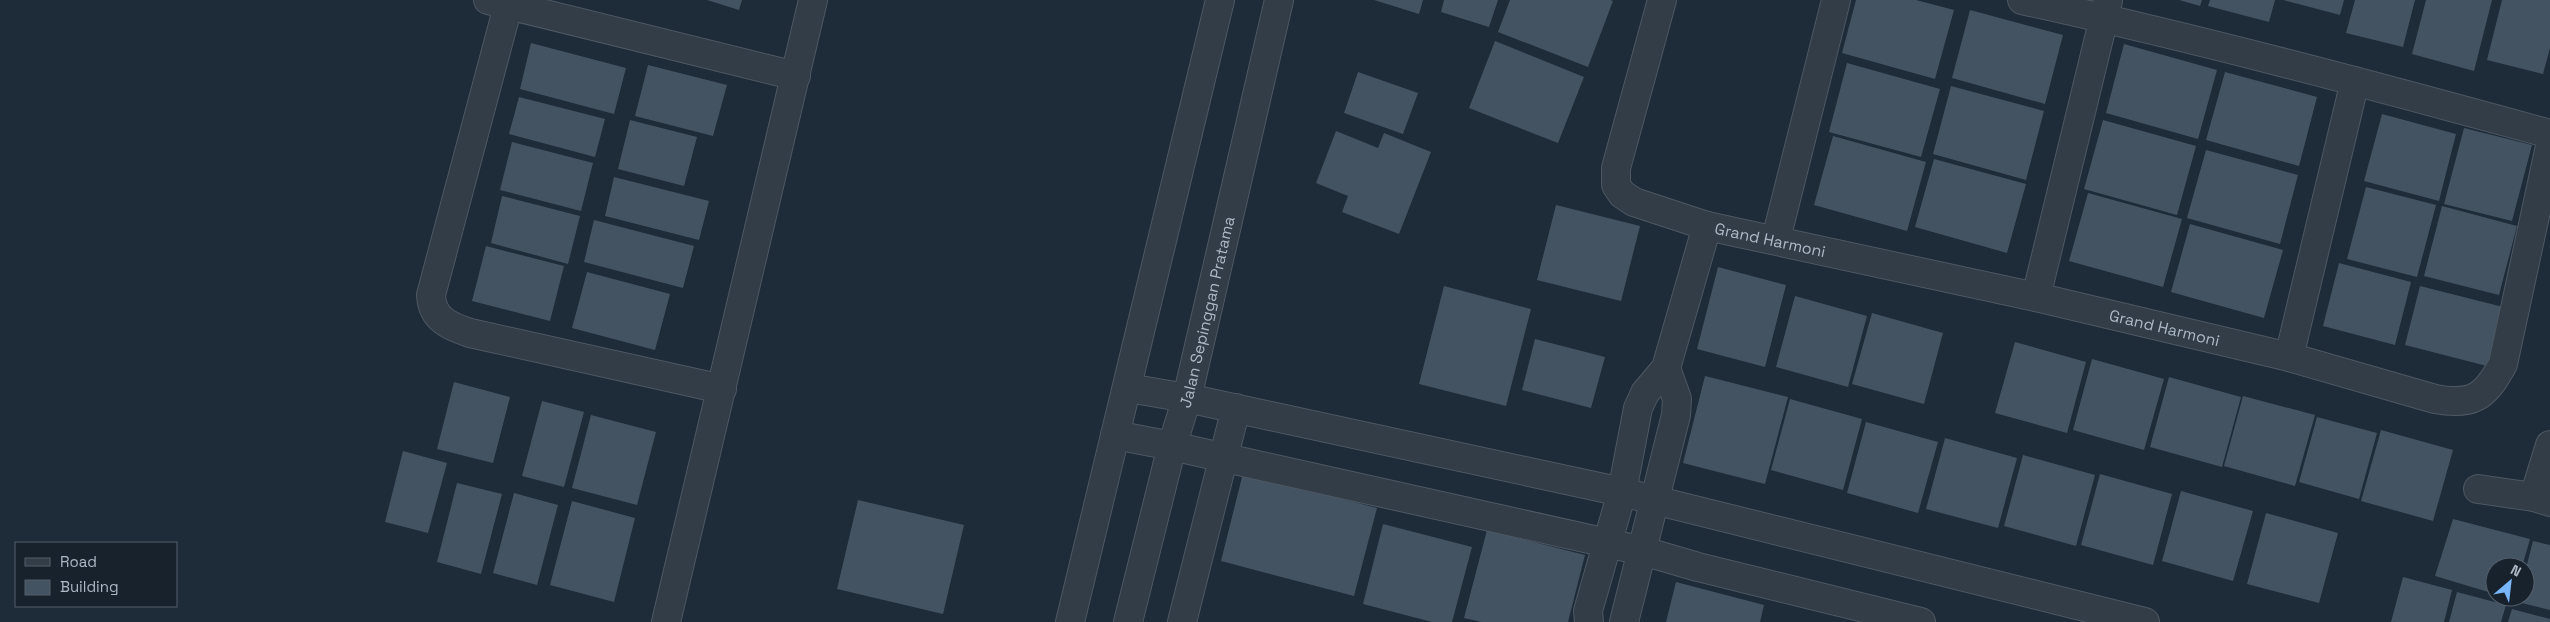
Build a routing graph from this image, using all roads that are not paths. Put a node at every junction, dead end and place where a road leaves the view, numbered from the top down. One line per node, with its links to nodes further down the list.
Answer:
1 (814, 0): 9 (street)
2 (1220, 0): 18 (street)
3 (1279, 0): 20 (street, Jalan Sepinggan Pratama)
4 (1662, 0): 13 (street, Grand Harmoni)
5 (1836, 0): 14 (street)
6 (2022, 0): 8 (street)
7 (498, 3): 9 (street); 19 (street)
8 (2106, 9): 10 (street); 15 (street)
9 (796, 76): 19 (street)
10 (2355, 81): 11 (street); 16 (street)
11 (2550, 134)
12 (2550, 146): 16 (street, Grand Harmoni)
13 (1707, 226): 14 (street, Grand Harmoni); 17 (street)
14 (1776, 239): 15 (street, Grand Harmoni)
15 (2036, 297): 16 (street, Grand Harmoni)
16 (2289, 357)
17 (1666, 368): 27 (street); 29 (street)
18 (1128, 388): 20 (street); 22 (street)
19 (722, 389): 32 (street)
20 (1187, 398): 21 (street); 24 (street, Jalan Sepinggan Pratama)
21 (1236, 408): 25 (street); 27 (street)
22 (1115, 435): 24 (street); 33 (street)
23 (2550, 445): 28 (street)
24 (1172, 446): 25 (street); 34 (street, Jalan Sepinggan Pratama)
25 (1223, 458): 30 (street); 35 (street)
26 (2478, 489): 28 (street)
27 (1622, 492): 29 (street); 30 (street)
28 (2542, 500)
29 (1655, 502): 31 (street); 39 (street)
30 (1607, 545): 31 (street); 36 (street)
31 (1643, 551): 37 (street); 38 (street)
32 (666, 622)
33 (1070, 622)
34 (1128, 622)
35 (1182, 622)
36 (1589, 622)
37 (1624, 622)
38 (1921, 622)
39 (2145, 622)

